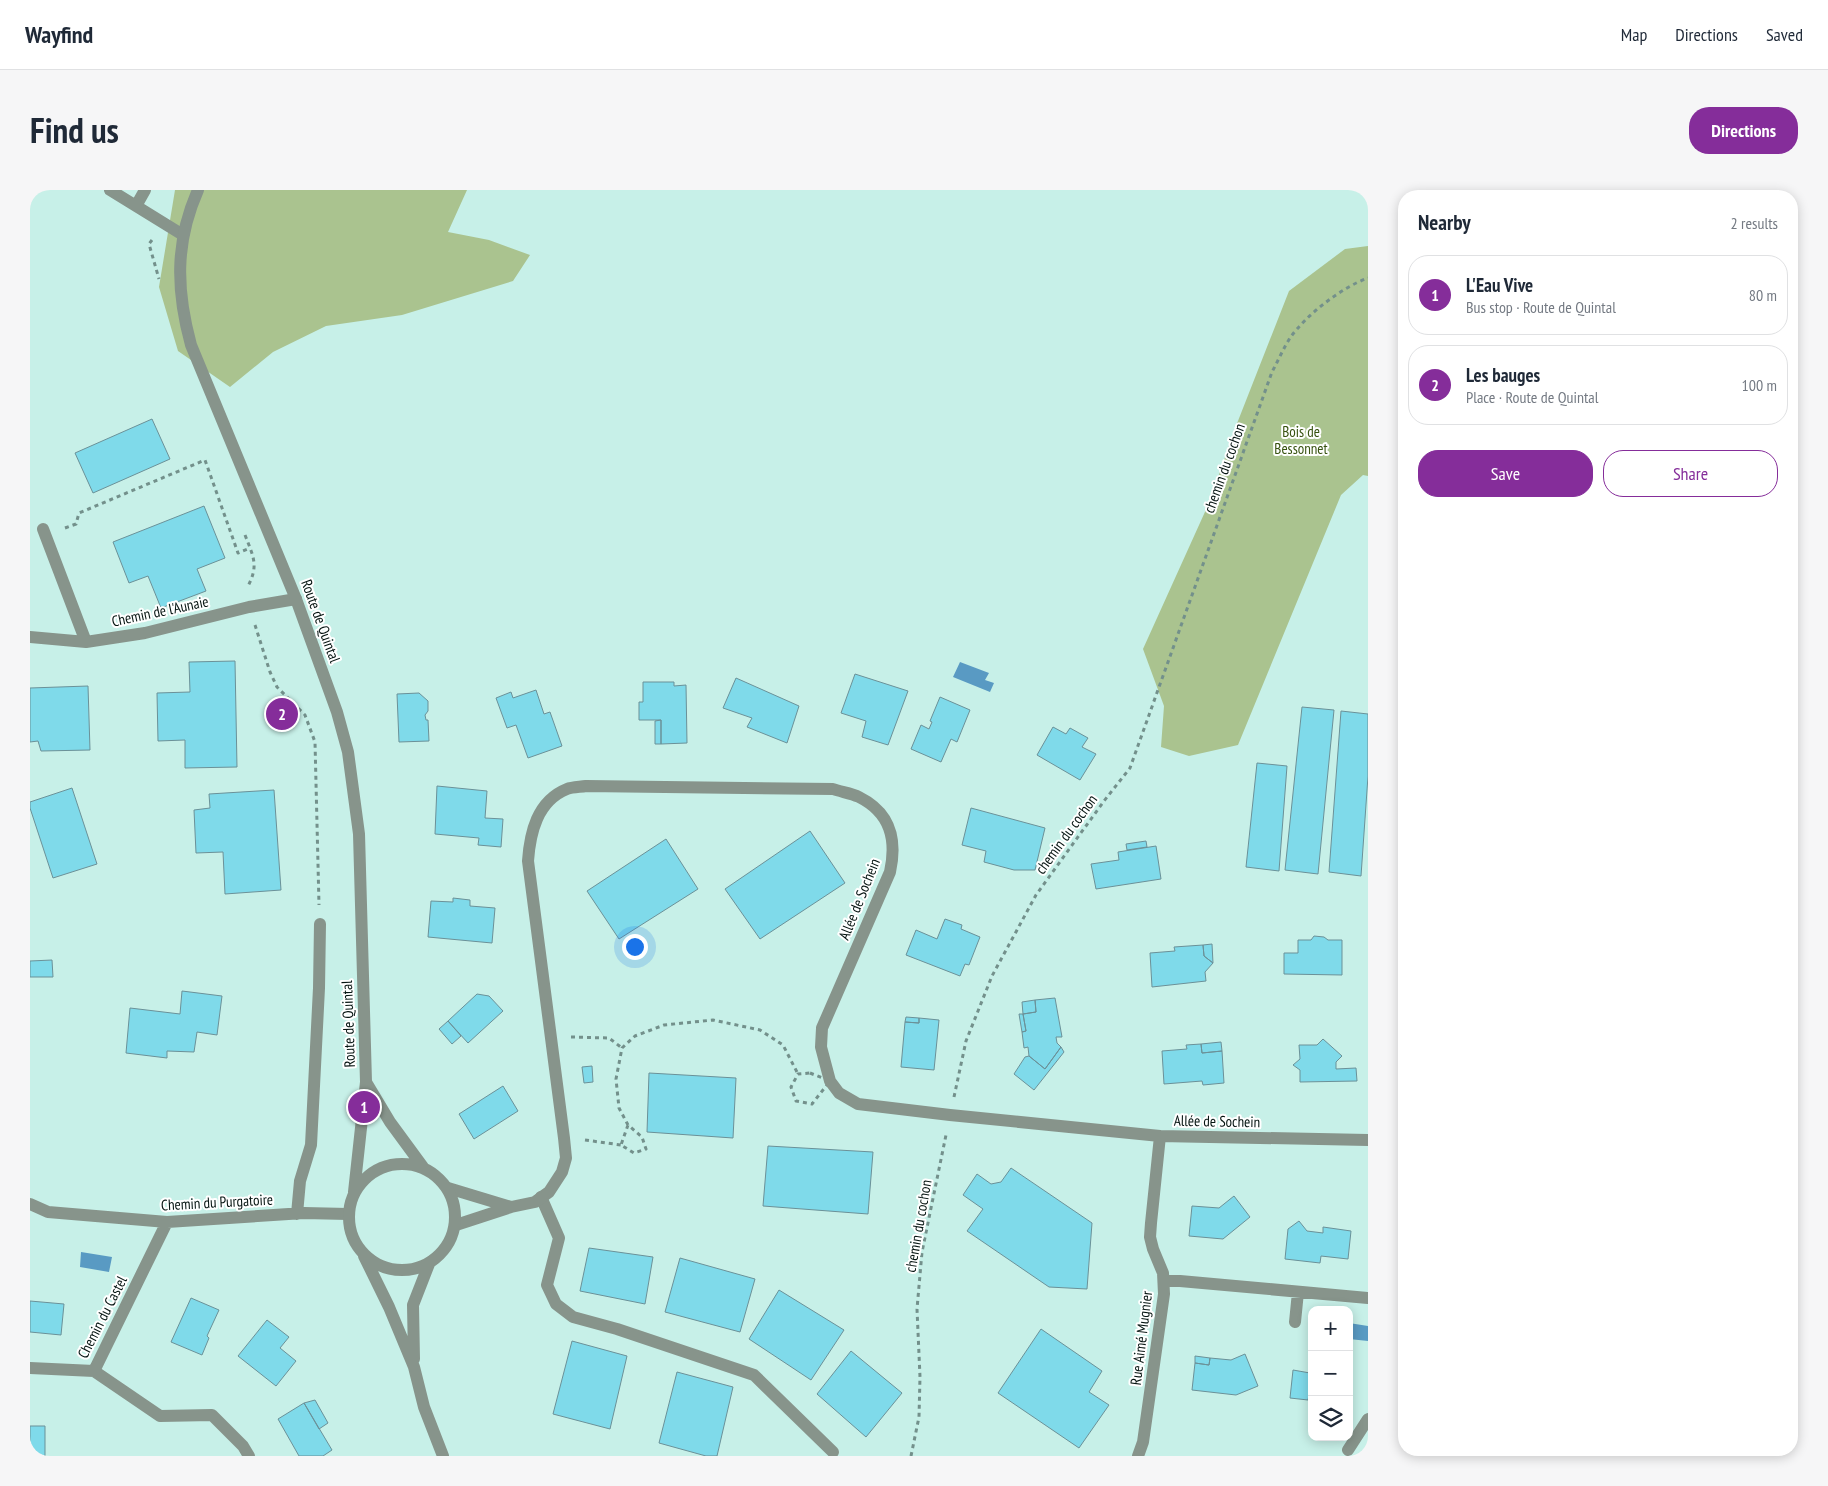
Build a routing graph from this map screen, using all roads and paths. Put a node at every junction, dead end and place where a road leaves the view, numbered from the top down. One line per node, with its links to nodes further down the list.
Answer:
1 (110, 190): 4 (street)
2 (145, 190): 4 (street)
3 (198, 190): 6 (street, Route de Quintal)
4 (136, 206): 5 (street)
5 (163, 222): 6 (street); 8 (path)
6 (183, 235): 12 (street, Route de Quintal)
7 (1368, 278): 21 (path, chemin du cochon)
8 (159, 281)
9 (244, 531): 11 (path)
10 (44, 532): 11 (path); 15 (street)
11 (250, 548): 13 (path)
12 (296, 600): 13 (street, Chemin de l'Aunaie); 20 (street, Route de Quintal)
13 (249, 607): 15 (street, Chemin de l'Aunaie); 16 (path)
14 (30, 637): 15 (street, Chemin de l'Aunaie)
15 (86, 642)
16 (320, 924): 33 (street)
17 (551, 1036): 18 (path); 21 (street, Allée de Sochein); 24 (street, Allée de Sochein)
18 (622, 1048): 19 (path); 22 (path)
19 (798, 1074)
20 (366, 1082): 27 (street, Route de Quintal); 29 (street, Route de Quintal)
21 (950, 1115): 23 (street, Allée de Sochein); 51 (path, chemin du cochon)
22 (628, 1125): 26 (path); 26 (path)
23 (1160, 1136): 25 (street, Allée de Sochein); 39 (street, Rue Aimé Mugnier)
24 (564, 1138): 26 (path); 30 (street, Allée de Sochein)
25 (1368, 1140)
26 (621, 1145)
27 (423, 1167): 28 (street); 29 (street)
28 (448, 1188): 32 (street, Allée de Sochein); 36 (street)
29 (354, 1192): 34 (street)
30 (541, 1197): 32 (street, Allée de Sochein); 48 (street)
31 (30, 1204): 35 (street, Chemin du Purgatoire)
32 (511, 1207): 36 (street, Allée de Sochein)
33 (297, 1214): 34 (street, Chemin du Purgatoire); 35 (street, Chemin du Purgatoire)
34 (348, 1214): 37 (street)
35 (168, 1222): 45 (street, Chemin du Castel)
36 (456, 1225): 38 (street)
37 (364, 1255): 38 (street); 43 (street)
38 (428, 1264): 43 (street)
39 (1164, 1282): 40 (street); 52 (street, Rue Aimé Mugnier)
40 (1298, 1292): 41 (street); 42 (street)
41 (1368, 1298)
42 (1295, 1322)
43 (414, 1367): 50 (street)
44 (30, 1368): 45 (street, Chemin du Castel)
45 (94, 1371): 49 (street)
46 (1368, 1419): 47 (street)
47 (1348, 1450)
48 (833, 1452)
49 (249, 1456)
50 (443, 1456)
51 (911, 1456)
52 (1138, 1456)

